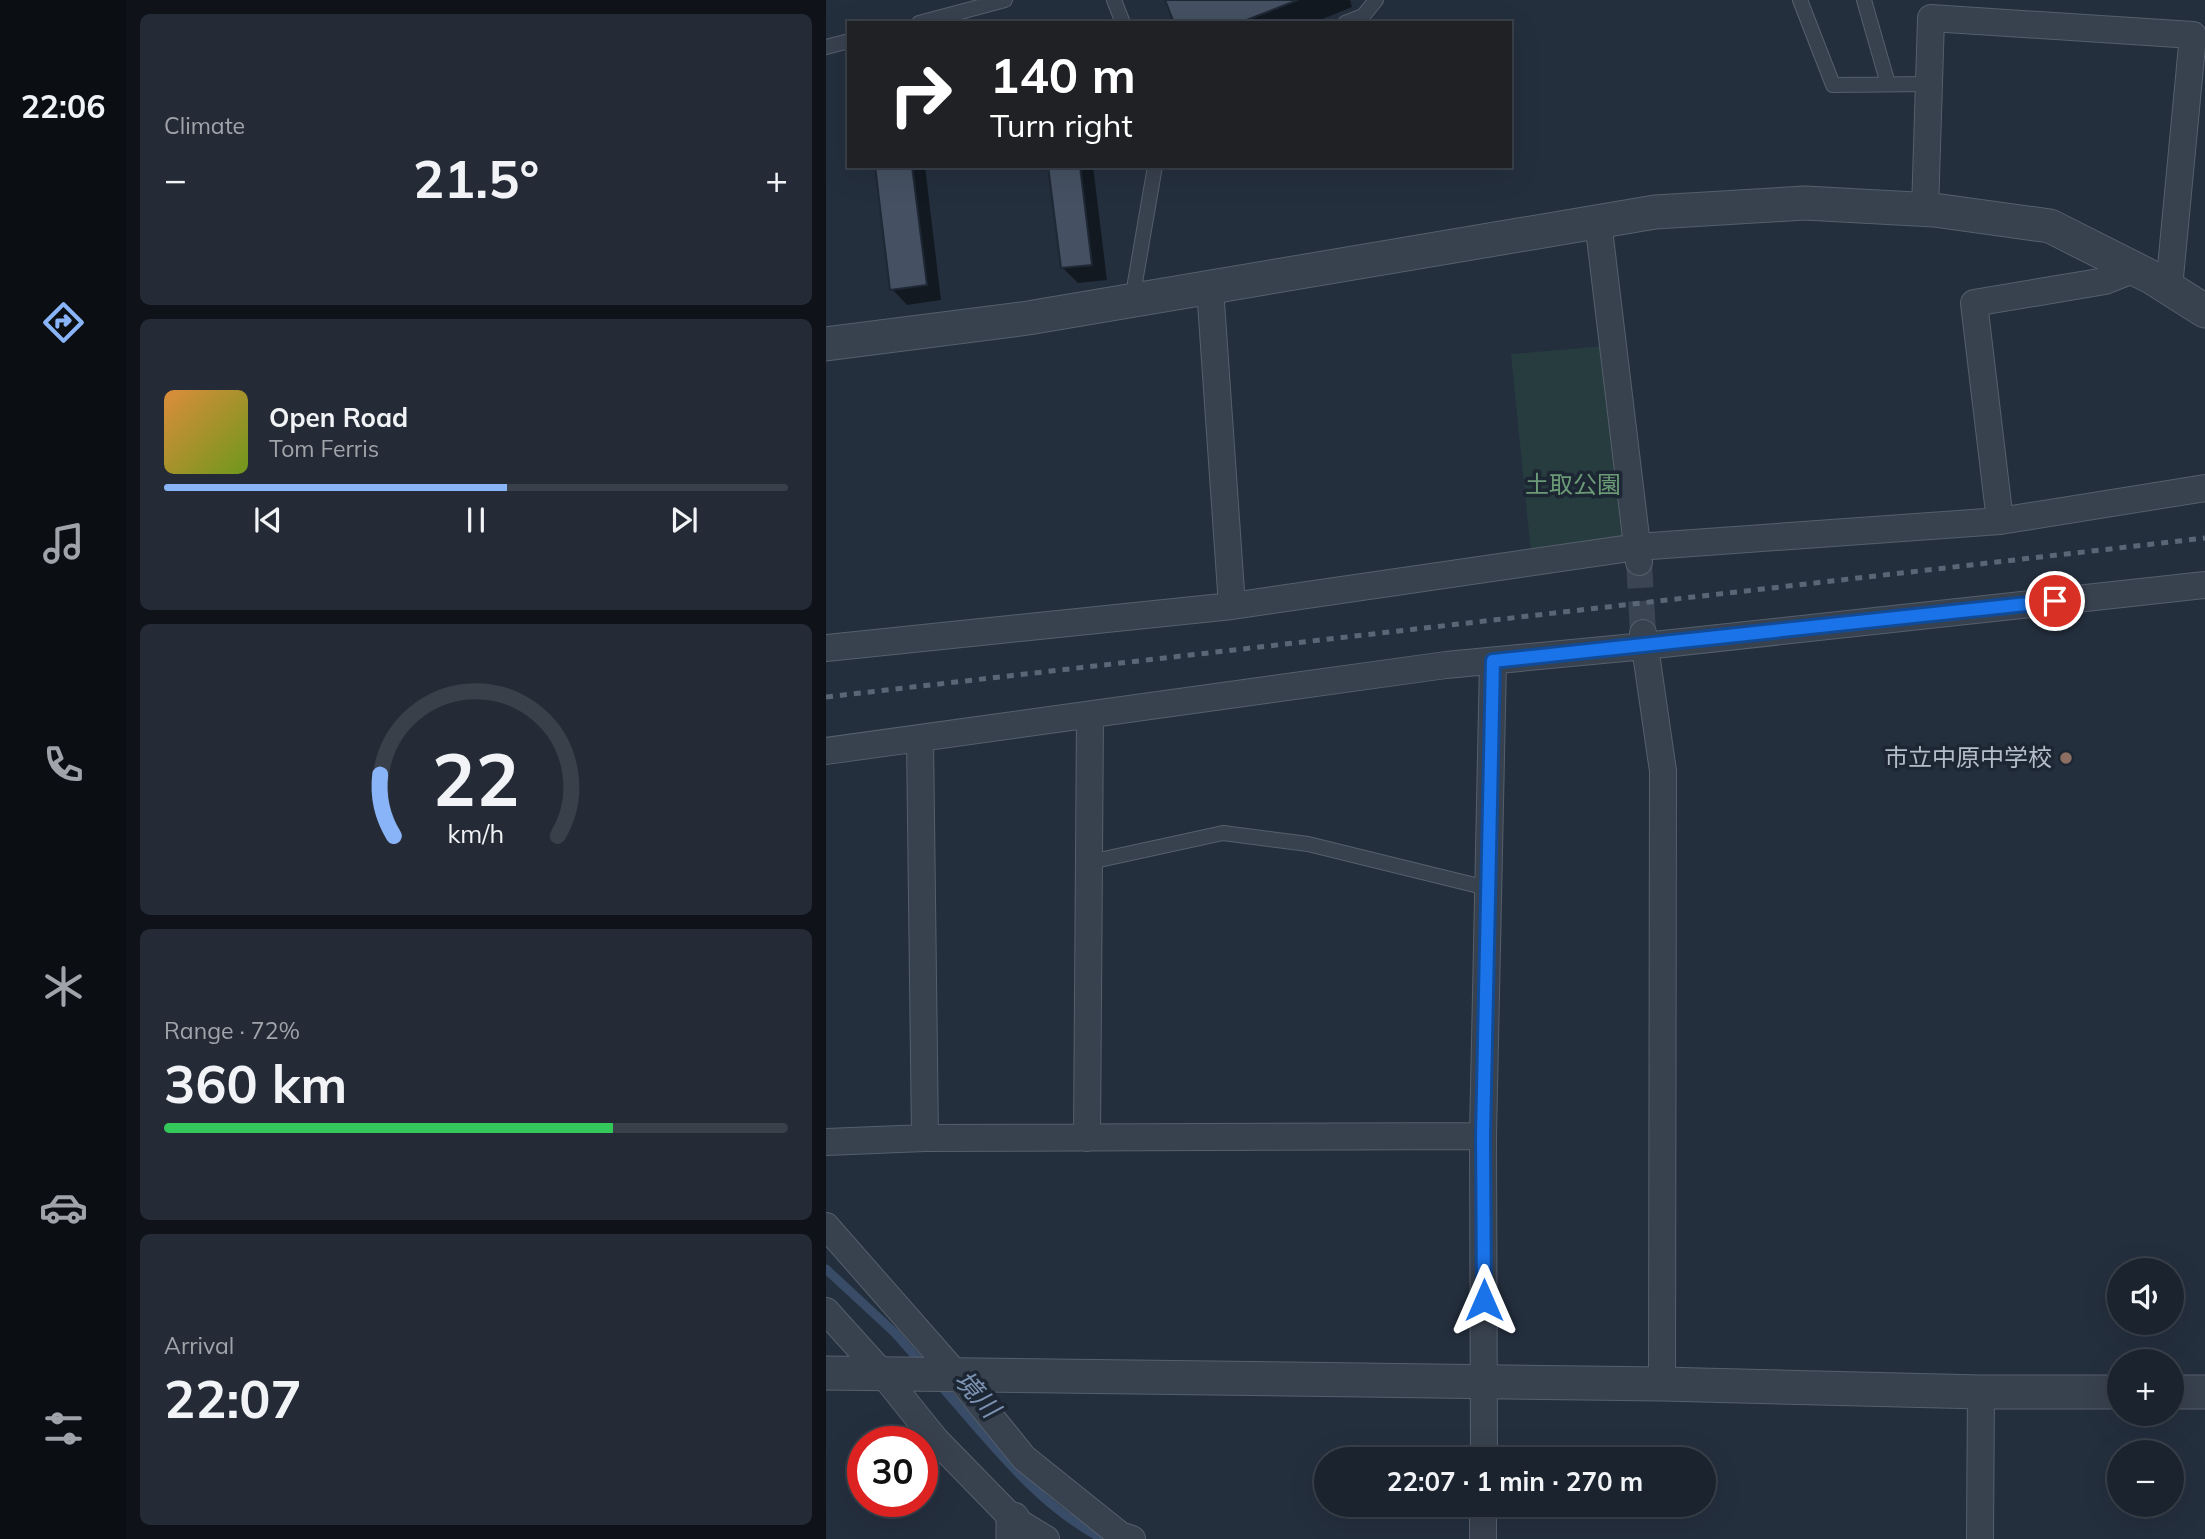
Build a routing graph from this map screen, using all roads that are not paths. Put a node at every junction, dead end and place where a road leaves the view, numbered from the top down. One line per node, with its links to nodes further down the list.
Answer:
1 (1005, 0): 6 (lane)
2 (1114, 0): 7 (lane)
3 (1376, 0): 8 (lane)
4 (1800, 0): 11 (lane)
5 (1864, 0): 11 (lane)
6 (926, 21)
7 (1122, 21)
8 (1350, 21)
9 (847, 42): 10 (lane)
10 (826, 47)
11 (1888, 84): 12 (lane)
12 (1929, 84): 14 (street); 18 (street)
13 (1154, 168): 19 (lane)
14 (1925, 210): 15 (street); 16 (street)
15 (1598, 221): 17 (street); 24 (street)
16 (2135, 269): 18 (street); 23 (street)
17 (1210, 288): 19 (street); 26 (street)
18 (2169, 288): 20 (street)
19 (1132, 300): 21 (street)
20 (2205, 311)
21 (826, 344)
22 (2205, 488): 23 (street)
23 (2000, 521): 24 (street)
24 (1638, 555): 26 (street)
25 (2205, 585): 27 (street)
26 (1231, 606): 28 (street)
27 (1644, 640): 29 (street); 45 (street)
28 (826, 648)
29 (1493, 661): 30 (street); 34 (street)
30 (1090, 716): 31 (street); 33 (street)
31 (920, 739): 32 (street); 36 (street)
32 (826, 751)
33 (1090, 862): 34 (lane); 37 (street)
34 (1487, 888): 35 (street)
35 (1483, 1136): 37 (street); 44 (street)
36 (925, 1138): 37 (street); 38 (street)
37 (1087, 1138)
38 (826, 1142)
39 (826, 1226): 43 (street)
40 (826, 1311): 42 (street)
41 (826, 1373): 42 (street)
42 (891, 1374): 43 (street); 52 (street)
43 (956, 1374): 44 (street); 54 (street)
44 (1484, 1382): 45 (street); 50 (street)
45 (1662, 1384): 46 (street)
46 (1981, 1392): 47 (street); 56 (street)
47 (2107, 1392)
48 (2184, 1392): 49 (street)
49 (2205, 1392)
50 (1483, 1447)
51 (1483, 1517): 55 (street)
52 (1013, 1529): 53 (street)
53 (1046, 1539)
54 (1132, 1539)
55 (1483, 1539)
56 (1980, 1539)

